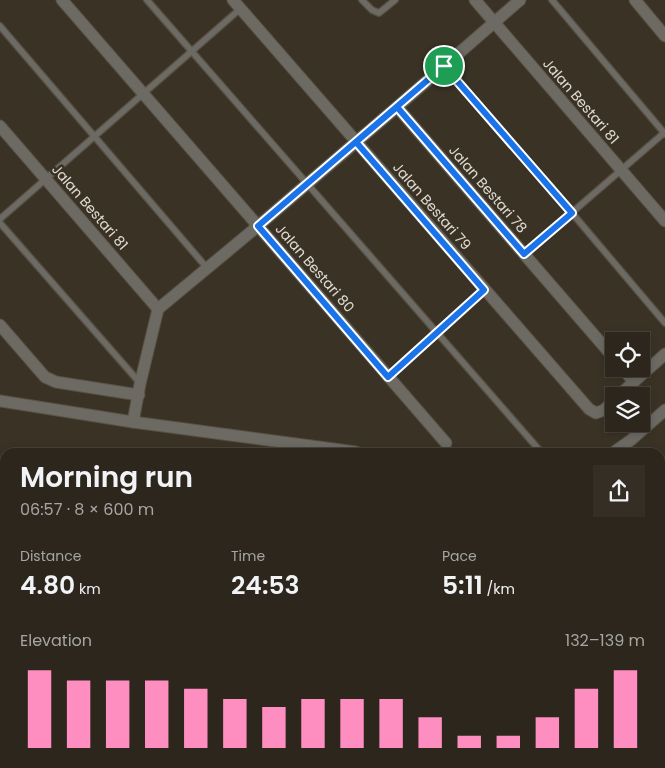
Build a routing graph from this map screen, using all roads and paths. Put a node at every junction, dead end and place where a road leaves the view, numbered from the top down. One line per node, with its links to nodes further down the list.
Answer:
1 (62, 0): 15 (street, Jalan Bestari 80)
2 (147, 0): 13 (lane)
3 (362, 0): 4 (lane)
4 (395, 0)
5 (475, 0): 10 (street, Jalan Bestari 81)
6 (520, 0): 10 (street)
7 (552, 0): 18 (lane)
8 (635, 0): 12 (street)
9 (236, 4): 13 (lane); 20 (street, Jalan Bestari 79)
10 (494, 22): 14 (street); 21 (street, Jalan Bestari 81)
11 (0, 26): 19 (lane)
12 (665, 36)
13 (192, 52): 15 (lane); 23 (lane)
14 (444, 66): 16 (street); 24 (lane)
15 (144, 94): 19 (lane); 27 (street, Jalan Bestari 80)
16 (397, 107): 20 (street); 28 (street, Jalan Bestari 78)
17 (0, 126): 22 (street, Jalan Bestari 81)
18 (665, 133): 21 (lane)
19 (95, 137): 22 (lane); 29 (lane)
20 (356, 142): 23 (street); 30 (street, Jalan Bestari 79)
21 (621, 170): 24 (lane); 26 (street, Jalan Bestari 81)
22 (46, 179): 25 (lane); 31 (street, Jalan Bestari 81)
23 (307, 184): 27 (street); 34 (lane)
24 (572, 213): 28 (lane); 32 (lane)
25 (0, 221): 41 (lane)
26 (665, 221)
27 (258, 226): 29 (street); 37 (street, Jalan Bestari 80)
28 (524, 254): 35 (street, Jalan Bestari 78)
29 (207, 268): 31 (street)
30 (484, 290): 34 (lane); 43 (street, Jalan Bestari 79)
31 (158, 309): 41 (street)
32 (665, 323)
33 (0, 324): 41 (street)
34 (436, 333): 37 (lane); 48 (lane)
35 (605, 348)
36 (665, 354): 39 (street)
37 (388, 377): 46 (street, Jalan Bestari 80)
38 (629, 377): 39 (street)
39 (634, 382): 40 (street)
40 (628, 387)
41 (139, 390): 45 (street)
42 (0, 401): 45 (street)
43 (605, 409)
44 (665, 410): 49 (street)
45 (133, 422): 47 (street)
46 (446, 443)
47 (326, 448)
48 (537, 448)
49 (620, 448)

